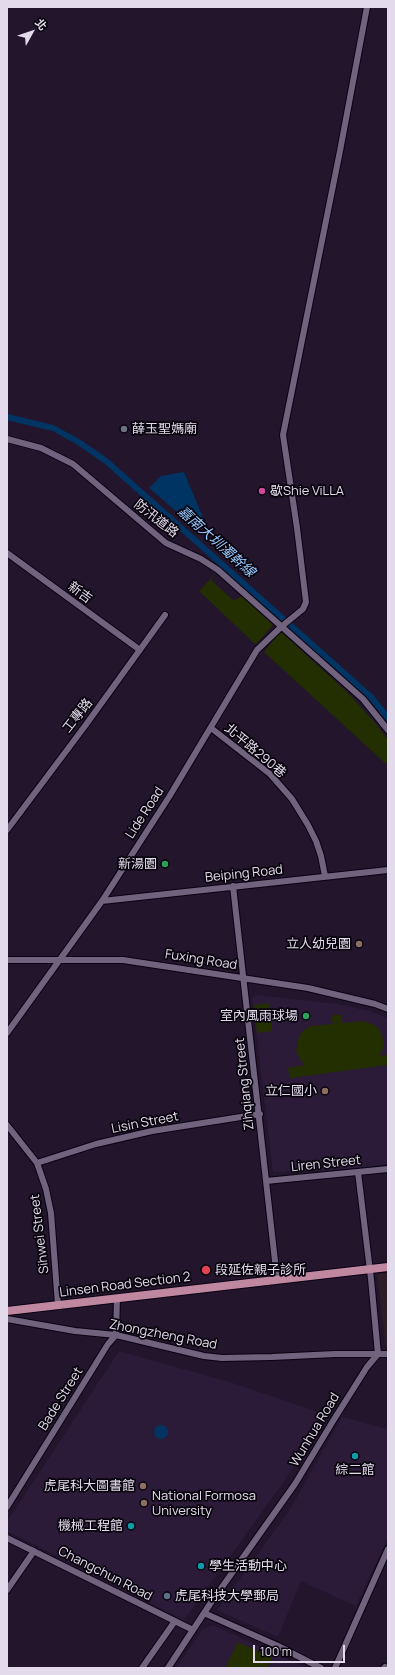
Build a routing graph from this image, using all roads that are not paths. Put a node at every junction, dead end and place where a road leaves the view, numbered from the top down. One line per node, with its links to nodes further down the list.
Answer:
1 (367, 7): 5 (street, Lide Road)
2 (7, 439): 5 (street, 防汛道路)
3 (7, 553): 6 (street, 新吉)
4 (165, 615): 6 (street, 工專路)
5 (282, 626): 7 (street, Lide Road); 8 (street, 防汛道路)
6 (140, 650): 9 (street, 工專路)
7 (211, 728): 11 (street, 北平路290巷); 13 (street, Lide Road)
8 (388, 730)
9 (7, 830)
10 (388, 870): 11 (street, Beiping Road)
11 (325, 876): 12 (street, Beiping Road)
12 (233, 886): 13 (street, Beiping Road); 16 (street, Zihqiang Street)
13 (102, 901): 14 (street, Lide Road)
14 (61, 959): 15 (street, Fuxing Road); 16 (street, Fuxing Road); 18 (street, Lide Road)
15 (7, 960)
16 (244, 978): 17 (street, Fuxing Road); 19 (street, Zihqiang Street)
17 (388, 1009)
18 (7, 1033)
19 (260, 1114): 21 (street, Lisin Street); 24 (street, Zihqiang Street)
20 (7, 1125): 21 (street, Sihwei Street)
21 (37, 1163): 29 (street, Sihwei Street)
22 (388, 1169): 23 (street, Liren Street)
23 (358, 1172): 24 (street, Liren Street); 26 (street)
24 (266, 1181): 27 (street, Zihqiang Street)
25 (388, 1267): 26 (main road, Linsen Road Section 2)
26 (370, 1269): 27 (main road, Linsen Road Section 2); 33 (street)
27 (277, 1279): 28 (main road, Linsen Road Section 2)
28 (117, 1298): 29 (main road, Linsen Road Section 2); 32 (street)
29 (58, 1305): 30 (main road, Linsen Road Section 2)
30 (7, 1311)
31 (7, 1319): 32 (street, Zhongzheng Road)
32 (116, 1336): 33 (street, Zhongzheng Road); 35 (street, Bade Street)
33 (378, 1354): 34 (street, Zhongzheng Road); 40 (street, Wunhua Road)
34 (388, 1354)
35 (7, 1507)
36 (7, 1538): 38 (street, Changchun Road)
37 (388, 1549): 46 (street)
38 (34, 1551): 39 (street); 41 (street, Changchun Road)
39 (7, 1590)
40 (204, 1613): 42 (street, Wunhua Road); 45 (street)
41 (174, 1621): 42 (street, Changchun Road); 43 (street)
42 (193, 1630): 44 (street, Wunhua Road)
43 (142, 1668)
44 (168, 1668)
45 (321, 1668)
46 (335, 1668)

